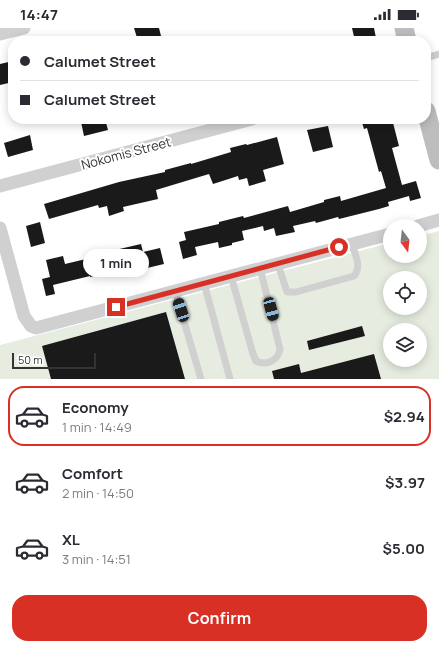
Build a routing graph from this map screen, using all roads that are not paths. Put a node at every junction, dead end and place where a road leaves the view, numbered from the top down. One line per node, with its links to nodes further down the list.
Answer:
1 (24, 28): 2 (street)
2 (0, 34)
3 (233, 124): 6 (street, Nokomis Street)
4 (430, 124): 5 (main road)
5 (438, 150)
6 (0, 186)
7 (439, 220): 8 (street)
8 (427, 223)
9 (0, 228): 16 (street)
10 (383, 236): 11 (street)
11 (352, 244): 12 (street); 12 (lane)
12 (278, 264): 13 (street)
13 (260, 268): 14 (street); 14 (lane)
14 (231, 276): 15 (street)
15 (204, 284): 16 (street); 18 (lane)
16 (175, 291): 17 (lane)
17 (200, 379)
18 (230, 379)

